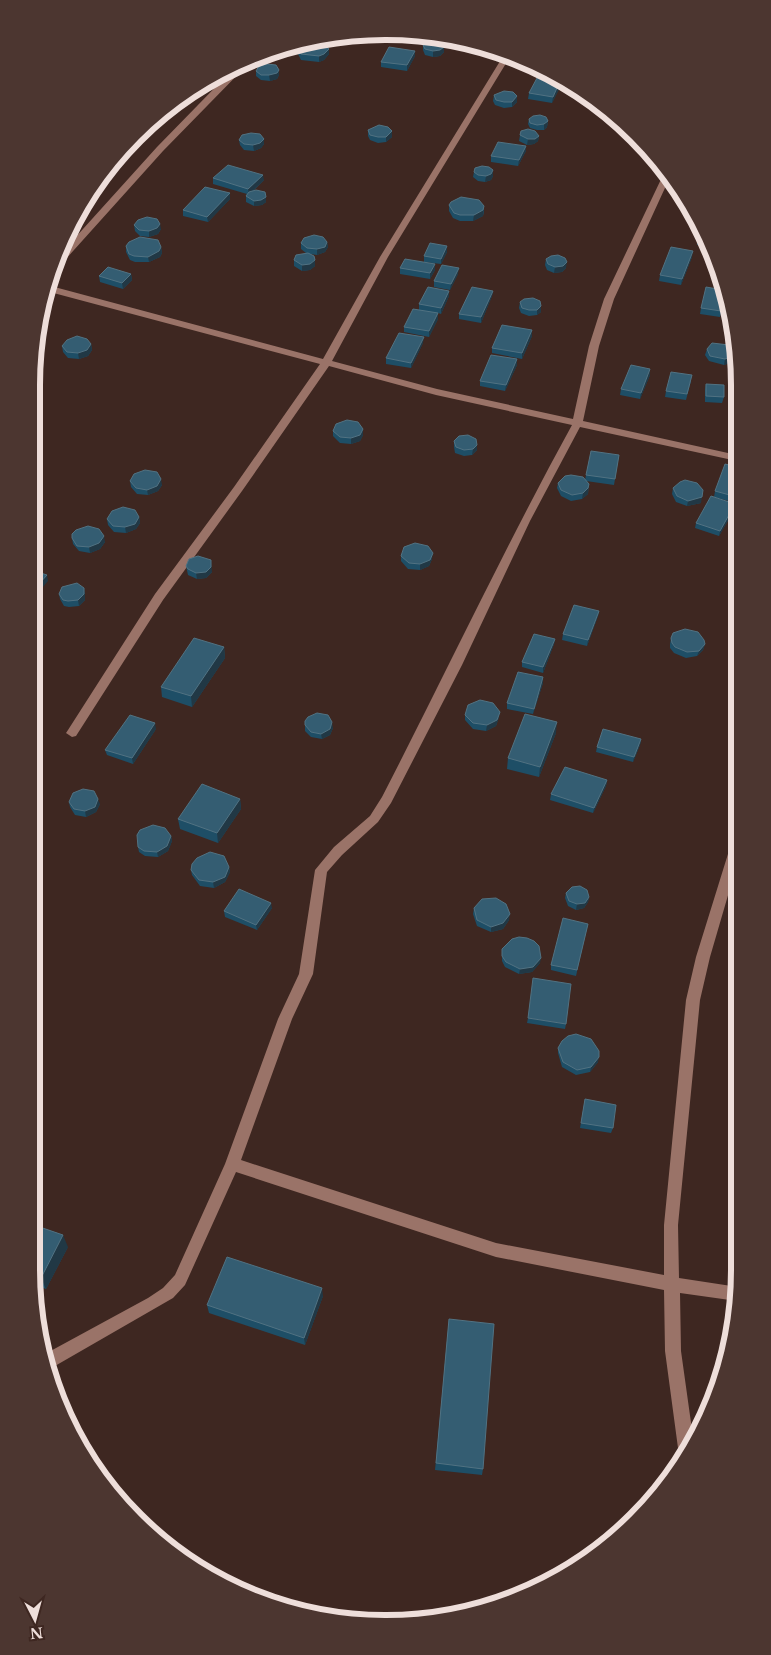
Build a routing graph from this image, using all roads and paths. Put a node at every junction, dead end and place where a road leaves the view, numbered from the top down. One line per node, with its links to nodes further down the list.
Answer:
1 (504, 61): 6 (street)
2 (230, 78): 4 (street)
3 (664, 181): 7 (street)
4 (66, 252)
5 (54, 290): 6 (street)
6 (326, 363): 7 (street); 9 (street)
7 (577, 424): 8 (street); 11 (street)
8 (731, 457)
9 (72, 733)
10 (731, 864): 12 (street)
11 (232, 1164): 12 (street); 14 (street)
12 (671, 1284): 13 (street); 15 (street)
13 (730, 1293)
14 (52, 1359)
15 (685, 1442)

